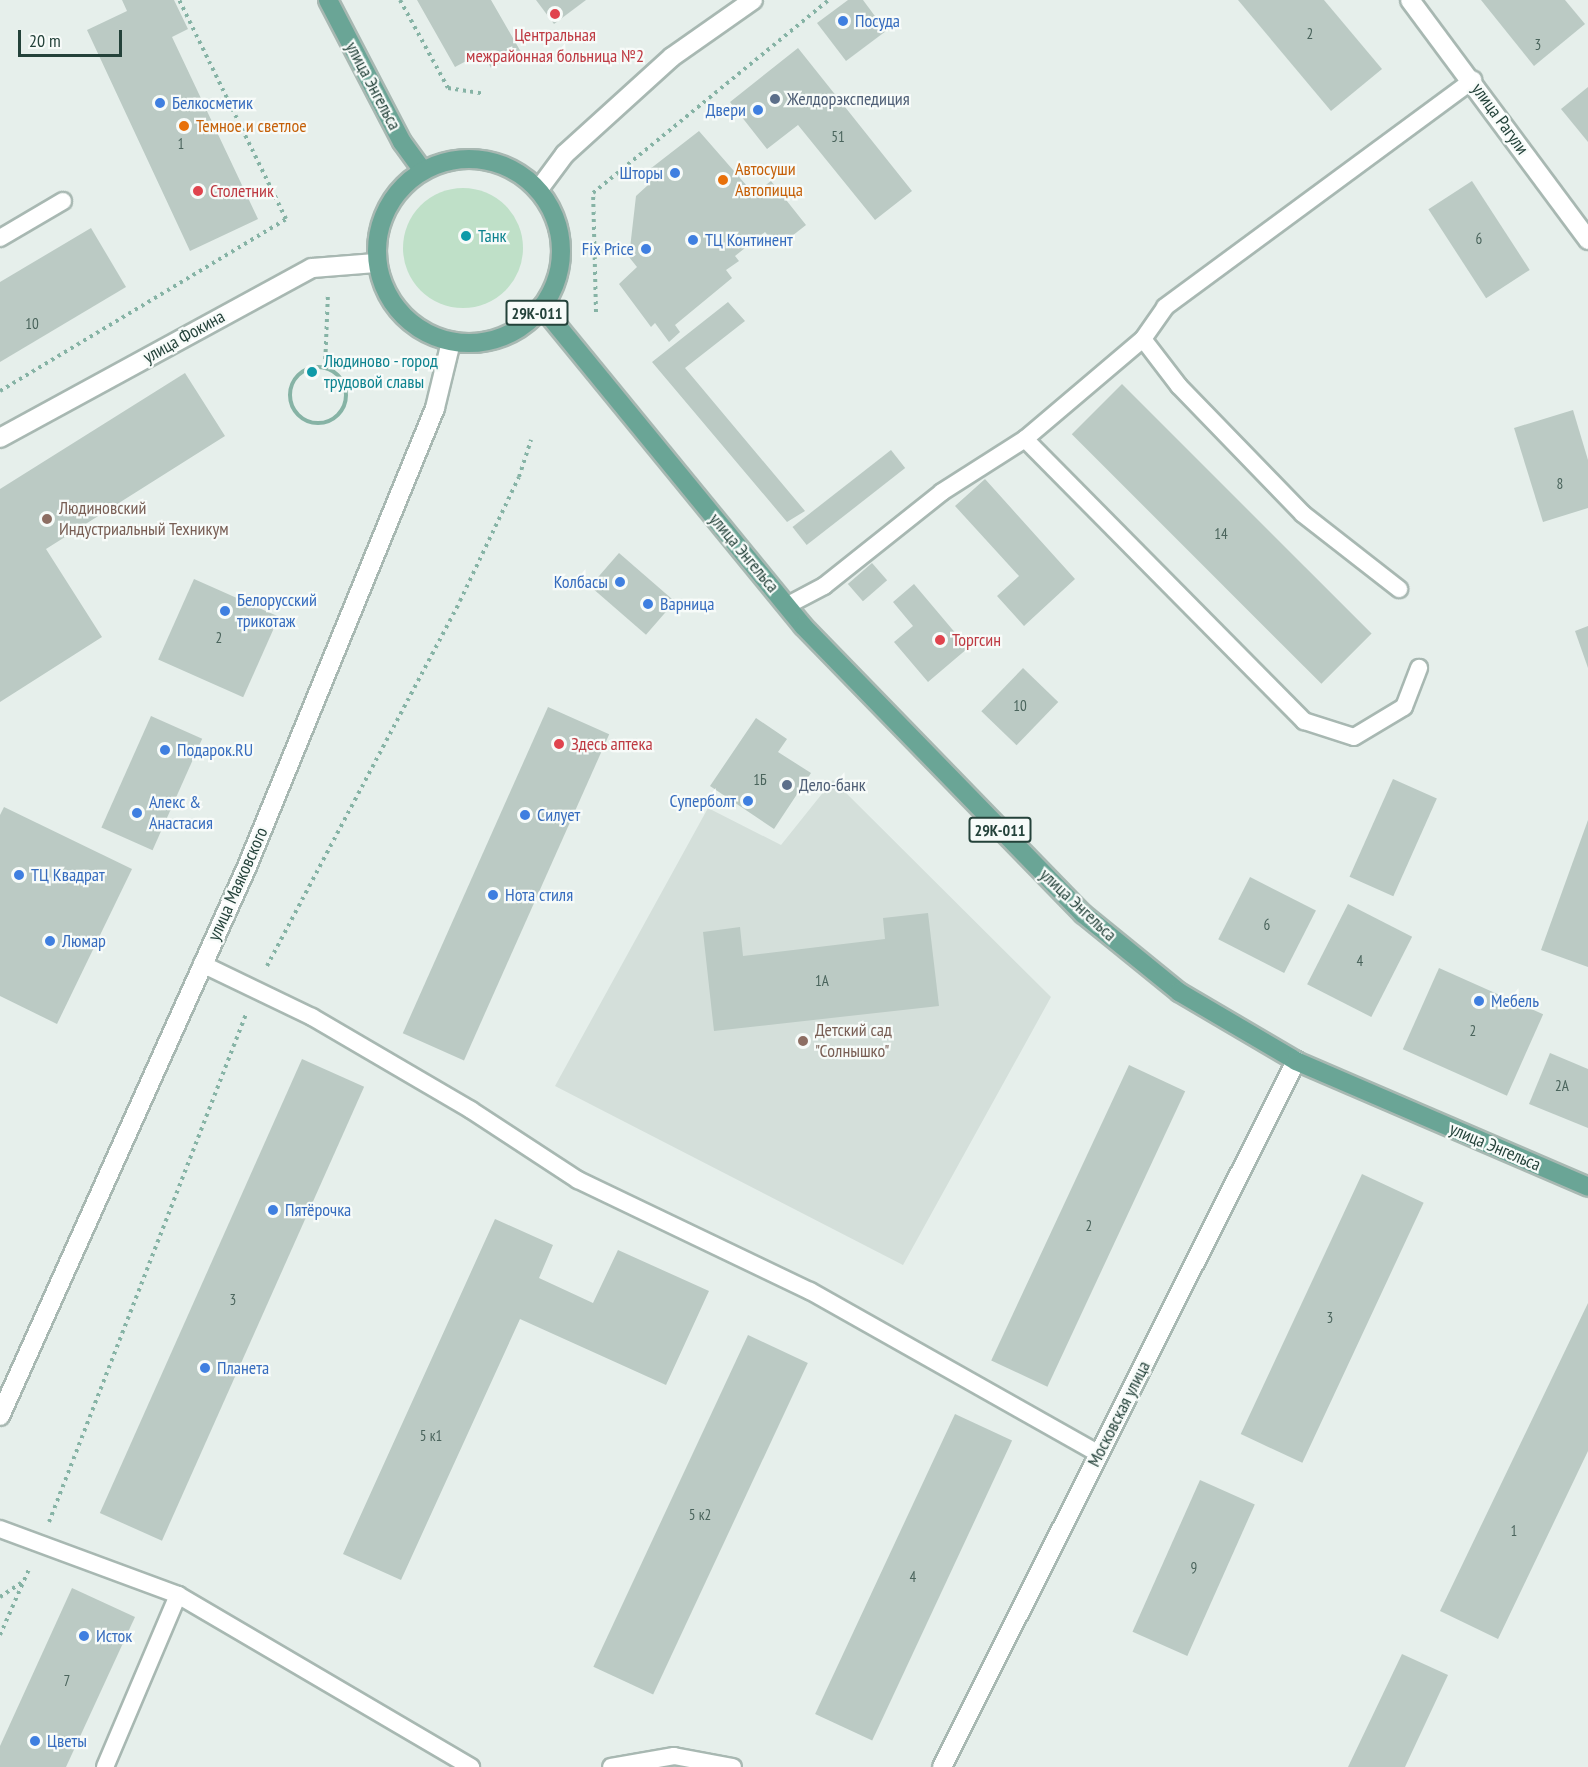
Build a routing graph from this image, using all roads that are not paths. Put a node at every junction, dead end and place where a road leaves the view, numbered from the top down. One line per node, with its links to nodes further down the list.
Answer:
1 (328, 0): 5 (main road, улица Энгельса)
2 (753, 0): 6 (street)
3 (1410, 0): 4 (street, улица Рагули)
4 (1473, 80): 9 (street, улица Рагули); 12 (lane)
5 (422, 170): 6 (main road, 29К-011); 10 (main road, 29К-011)
6 (539, 189): 11 (main road, 29К-011)
7 (63, 201): 8 (lane)
8 (0, 238)
9 (1588, 240)
10 (376, 263): 13 (main road, 29К-011); 14 (street, улица Фокина)
11 (543, 308): 13 (main road, 29К-011); 17 (main road, улица Энгельса / 29К-011)
12 (1143, 339): 15 (lane); 16 (lane)
13 (451, 342): 19 (street, улица Маяковского)
14 (0, 438)
15 (1025, 439): 17 (lane); 18 (lane)
16 (1398, 589)
17 (788, 605): 20 (main road, улица Энгельса / 29К-011)
18 (1419, 668)
19 (202, 964): 22 (street, улица Маяковского); 23 (lane)
20 (1296, 1061): 21 (main road, улица Энгельса / 29К-011); 23 (street, Московская улица)
21 (1588, 1187)
22 (0, 1416)
23 (1099, 1454): 30 (street, Московская улица)
24 (0, 1529): 25 (lane)
25 (178, 1595): 26 (lane); 27 (lane)
26 (105, 1767)
27 (471, 1767)
28 (611, 1767): 29 (lane)
29 (733, 1767)
30 (942, 1767)

